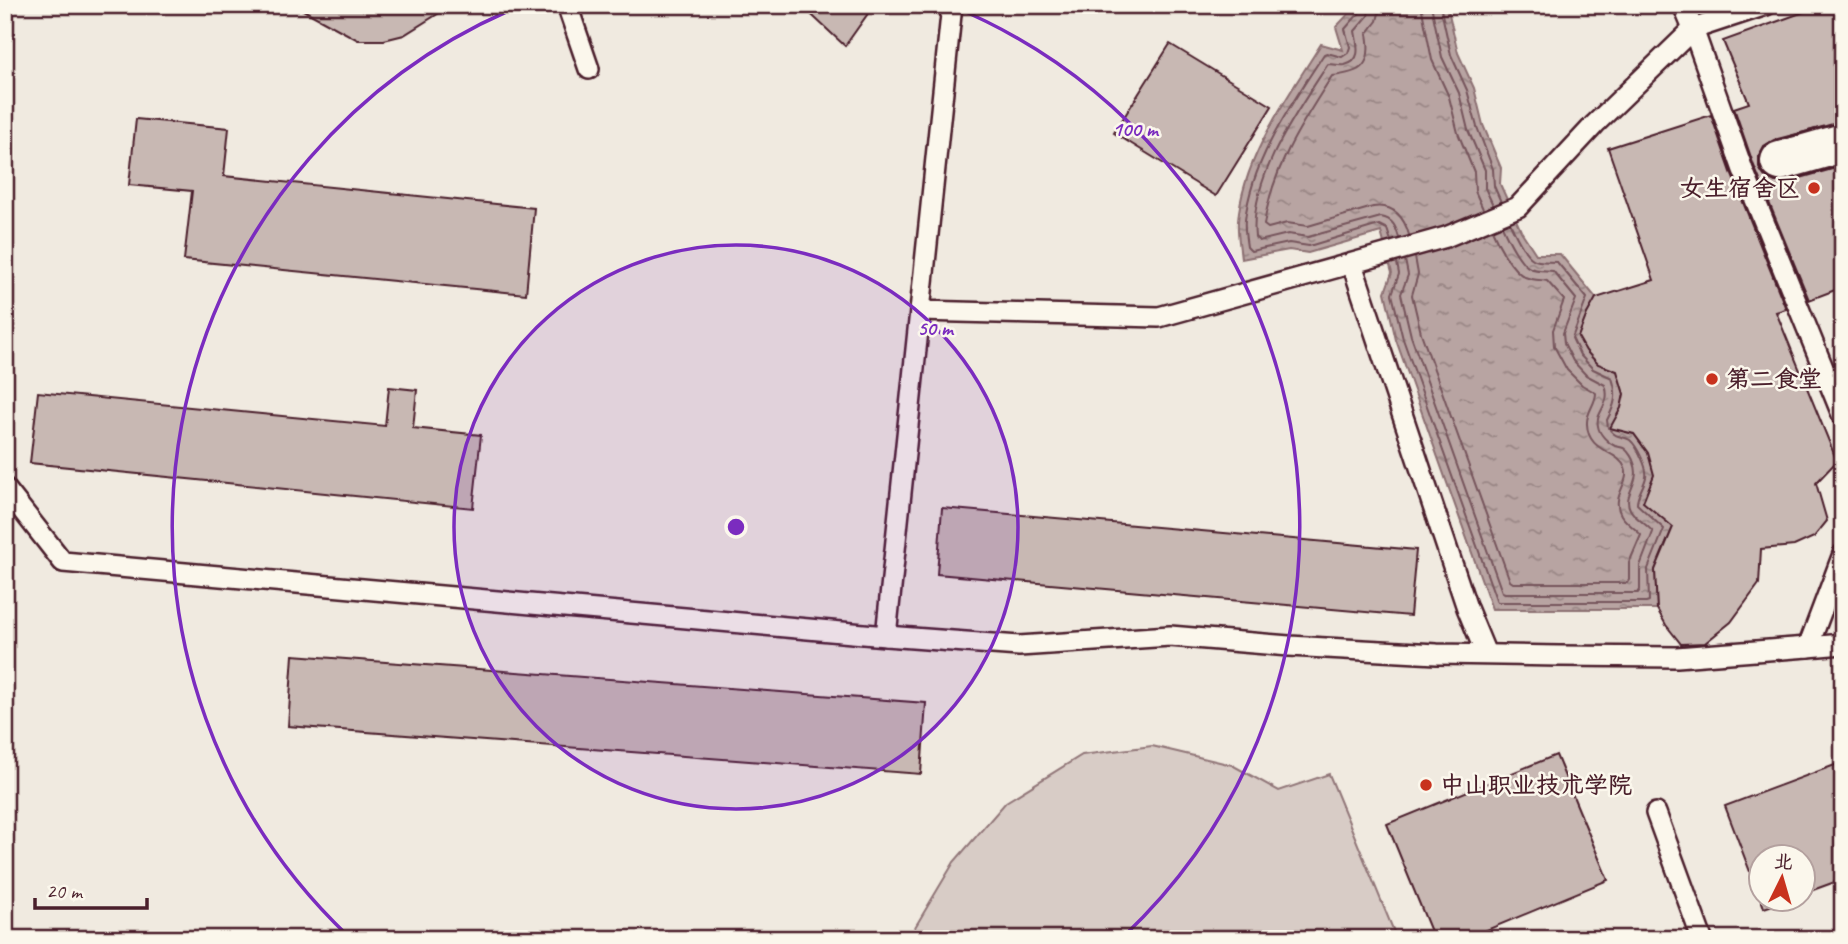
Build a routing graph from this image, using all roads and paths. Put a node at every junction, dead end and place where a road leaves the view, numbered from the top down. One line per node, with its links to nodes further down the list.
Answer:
1 (567, 5): 6 (lane)
2 (951, 5): 10 (lane)
3 (1684, 5): 5 (lane)
4 (1766, 5): 5 (lane)
5 (1693, 29): 9 (lane); 11 (lane)
6 (589, 69)
7 (1843, 142): 8 (street)
8 (1780, 162)
9 (1352, 264): 10 (lane); 17 (lane)
10 (920, 311): 14 (lane)
11 (1843, 417)
12 (5, 488): 14 (lane)
13 (1843, 554): 16 (lane)
14 (886, 636): 17 (lane)
15 (1843, 644): 16 (lane)
16 (1808, 647): 17 (lane)
17 (1486, 654)
18 (1656, 813): 19 (lane)
19 (1702, 939)

